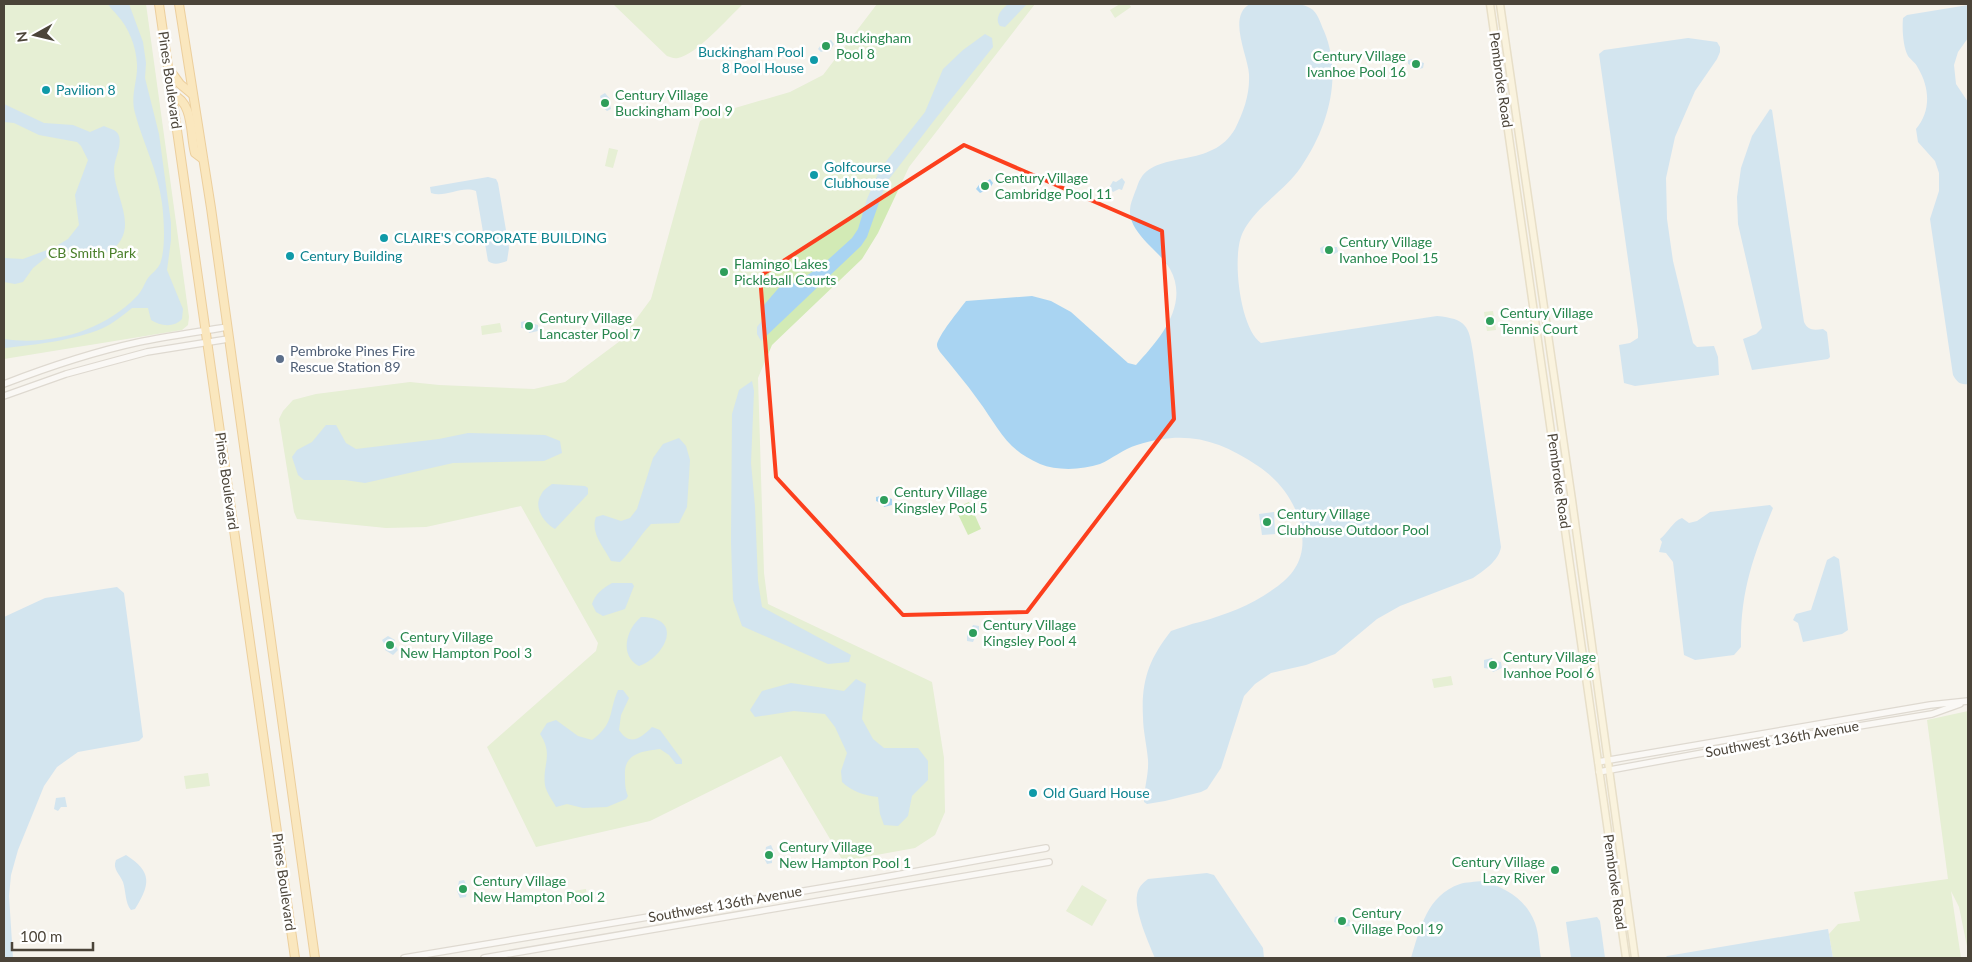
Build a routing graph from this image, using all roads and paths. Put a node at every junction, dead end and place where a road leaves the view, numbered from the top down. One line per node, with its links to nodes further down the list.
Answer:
1 (159, 4): 5 (highway, Pines Boulevard)
2 (179, 4): 6 (highway, Pines Boulevard)
3 (1490, 4): 17 (main road, Pembroke Road)
4 (1500, 4): 16 (main road, Pembroke Road)
5 (168, 68): 6 (highway); 7 (highway, Pines Boulevard)
6 (192, 94): 8 (highway, Pines Boulevard)
7 (172, 95): 8 (highway); 10 (highway, Pines Boulevard)
8 (203, 160): 9 (highway, Pines Boulevard)
9 (226, 328): 10 (street); 11 (highway, Pines Boulevard)
10 (206, 331): 12 (highway, Pines Boulevard); 13 (street)
11 (228, 339): 12 (street); 23 (highway, Pines Boulevard)
12 (207, 342): 14 (street); 22 (highway, Pines Boulevard)
13 (4, 384)
14 (4, 396)
15 (1966, 701): 16 (street, Southwest 136th Avenue); 18 (street, Southwest 136th Avenue)
16 (1608, 760): 17 (street, Southwest 136th Avenue); 18 (main road, Pembroke Road)
17 (1598, 762): 19 (main road, Pembroke Road)
18 (1610, 771): 19 (street, Southwest 136th Avenue); 27 (main road, Pembroke Road)
19 (1599, 772): 26 (main road, Pembroke Road)
20 (1046, 848): 24 (street, Southwest 136th Avenue)
21 (1049, 862): 25 (street, Southwest 136th Avenue)
22 (295, 958)
23 (315, 958)
24 (404, 958)
25 (484, 958)
26 (1626, 958)
27 (1635, 958)

